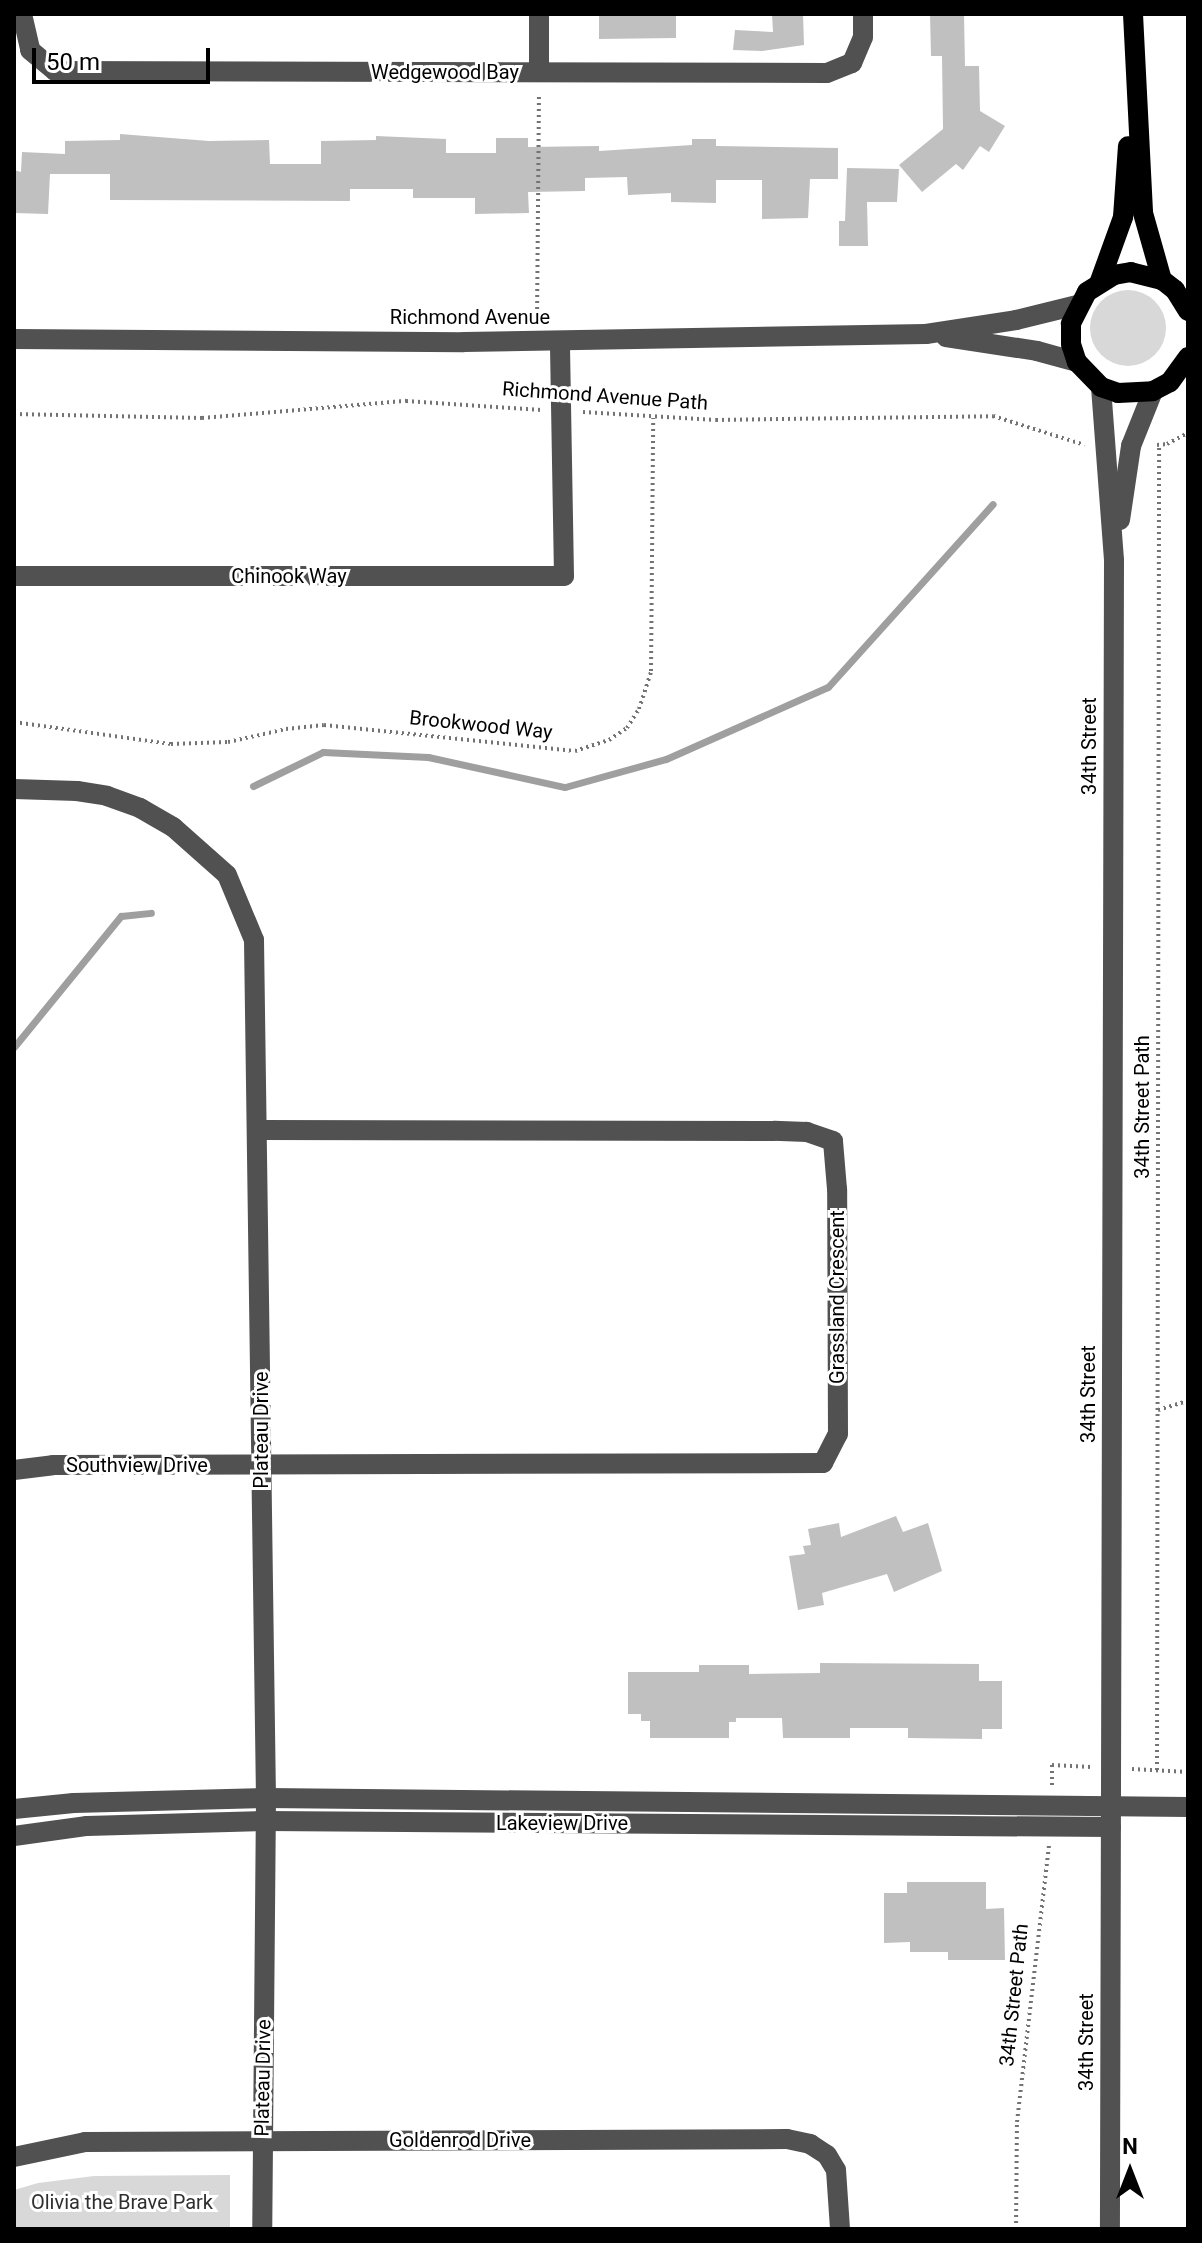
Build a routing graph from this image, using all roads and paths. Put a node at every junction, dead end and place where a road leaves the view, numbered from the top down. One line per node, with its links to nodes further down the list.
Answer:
1 (22, 14): 5 (street, Wedgewood Bay)
2 (539, 14): 5 (street)
3 (863, 14): 5 (street, Wedgewood Bay)
4 (1133, 14): 6 (main road)
5 (539, 72): 13 (path)
6 (1134, 75): 7 (main road); 8 (main road)
7 (1162, 280): 8 (main road); 10 (main road)
8 (1100, 281): 9 (main road)
9 (1077, 305): 11 (street, Richmond Avenue); 15 (main road)
10 (1187, 306)
11 (926, 334): 14 (street, Richmond Avenue); 15 (street, Richmond Avenue)
12 (14, 339): 13 (street, Richmond Avenue)
13 (537, 341): 14 (street, Richmond Avenue)
14 (560, 341): 19 (street)
15 (1077, 362): 17 (main road)
16 (1186, 363): 18 (main road)
17 (1101, 387): 18 (main road); 25 (street, 34th Street)
18 (1153, 391): 24 (street, 34th Street)
19 (560, 410): 20 (path, Richmond Avenue Path); 21 (path, Richmond Avenue Path); 27 (street, Chinook Way)
20 (14, 414)
21 (653, 418): 25 (path, Richmond Avenue Path); 28 (path, Brookwood Way)
22 (1188, 433): 23 (path)
23 (1159, 445): 24 (path); 32 (path, 34th Street Path)
24 (1131, 446): 26 (street, 34th Street)
25 (1107, 447): 26 (street, 34th Street)
26 (1114, 560): 41 (street, 34th Street)
27 (14, 576)
28 (14, 722)
29 (14, 789): 30 (street, Plateau Drive)
30 (259, 1130): 33 (street, Plateau Drive); 33 (street, Grassland Crescent)
31 (1188, 1401): 32 (path)
32 (1158, 1410): 36 (path, 34th Street Path)
33 (261, 1465): 34 (street, Southview Drive); 37 (street, Plateau Drive)
34 (14, 1470)
35 (1052, 1765): 40 (path, 34th Street Path)
36 (1157, 1770)
37 (266, 1798): 39 (street, Lakeview Drive); 40 (street, Lakeview Drive); 42 (street, Plateau Drive)
38 (1188, 1807): 41 (street, Lakeview Drive)
39 (14, 1809)
40 (1052, 1816): 41 (street, Lakeview Drive); 42 (street, Lakeview Drive); 48 (path, 34th Street Path)
41 (1111, 1816): 49 (street, 34th Street)
42 (265, 1821): 43 (street, Lakeview Drive); 44 (street, Plateau Drive)
43 (14, 1836)
44 (262, 2141): 45 (street, Goldenrod Drive); 46 (street, Plateau Drive); 47 (street, Goldenrod Drive)
45 (14, 2157)
46 (262, 2229)
47 (840, 2229)
48 (1016, 2229)
49 (1110, 2229)

